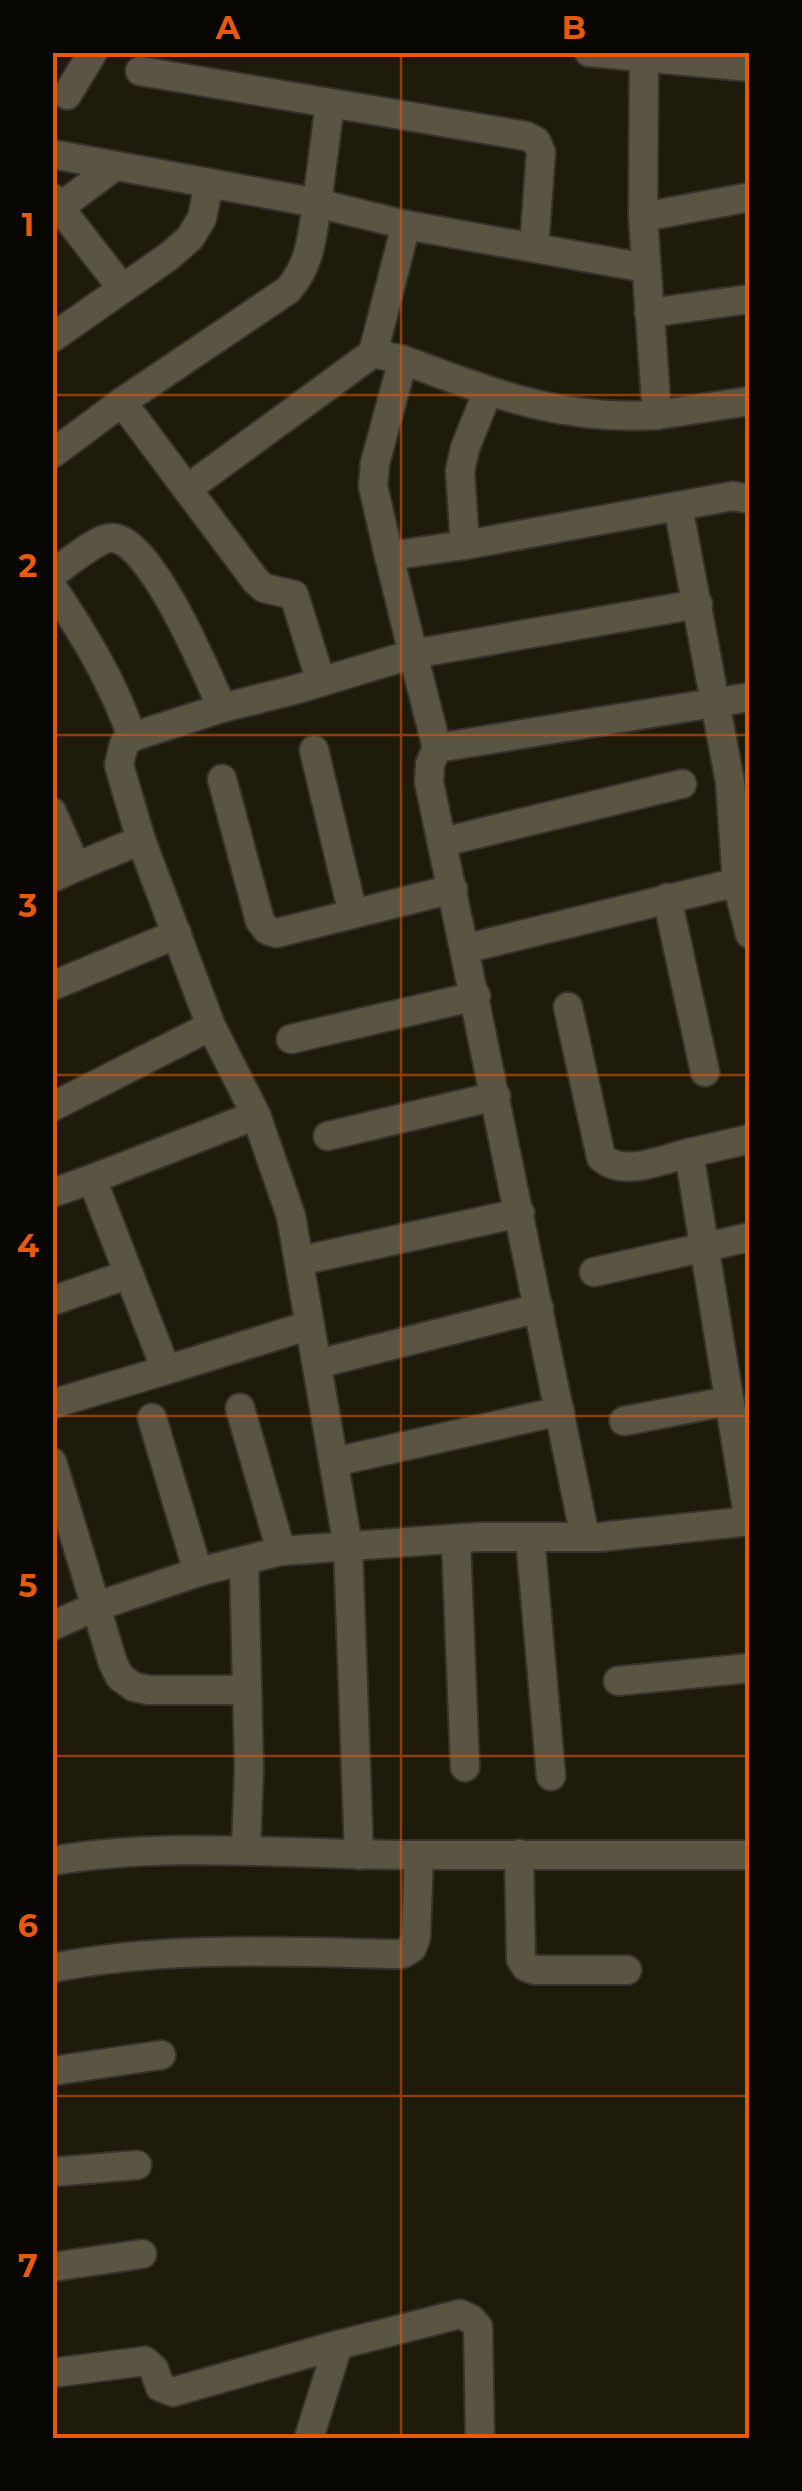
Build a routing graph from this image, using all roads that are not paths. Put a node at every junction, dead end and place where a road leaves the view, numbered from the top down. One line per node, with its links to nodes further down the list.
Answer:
1 (92, 52): 6 (street)
2 (589, 52): 3 (street)
3 (644, 56): 4 (street); 14 (street)
4 (750, 67)
5 (140, 71): 7 (street)
6 (67, 95)
7 (330, 102): 12 (street); 16 (street)
8 (52, 154): 9 (street)
9 (115, 166): 10 (street); 13 (street)
10 (209, 184): 12 (street); 18 (street)
11 (750, 197): 14 (street)
12 (317, 203): 15 (street); 26 (street)
13 (55, 206): 18 (street)
14 (644, 217): 17 (street)
15 (406, 224): 16 (street); 22 (street)
16 (534, 247): 17 (street)
17 (646, 268): 20 (street)
18 (122, 288): 21 (street)
19 (750, 299): 20 (street)
20 (649, 313): 27 (street)
21 (52, 338)
22 (372, 353): 23 (street); 29 (street)
23 (403, 360): 24 (street); 33 (street)
24 (488, 392): 27 (street); 32 (street)
25 (750, 401): 27 (street)
26 (122, 402): 28 (street); 29 (street)
27 (657, 415)
28 (52, 454)
29 (187, 488): 38 (street)
30 (750, 498): 31 (street)
31 (678, 506): 32 (street); 36 (street)
32 (465, 546): 33 (street)
33 (389, 556): 37 (street)
34 (52, 574): 41 (street)
35 (52, 588): 42 (street)
36 (698, 604): 37 (street); 40 (street)
37 (413, 654): 38 (street); 43 (street)
38 (321, 682): 41 (street)
39 (750, 698): 40 (street)
40 (716, 704): 43 (street); 46 (street)
41 (222, 708): 42 (street)
42 (132, 737): 49 (street)
43 (438, 748): 50 (street)
44 (314, 750): 55 (street)
45 (222, 779): 55 (street)
46 (740, 780): 52 (street)
47 (682, 784): 50 (street)
48 (52, 812): 51 (street)
49 (141, 840): 51 (street); 56 (street)
50 (443, 842): 53 (street)
51 (64, 872)
52 (743, 881): 54 (street); 57 (street)
53 (453, 889): 55 (street); 58 (street)
54 (667, 898): 58 (street); 64 (street)
55 (354, 914)
56 (176, 934): 59 (street); 62 (street)
57 (750, 934)
58 (464, 948): 60 (street)
59 (52, 986)
60 (476, 996): 63 (street); 65 (street)
61 (568, 1006): 70 (street)
62 (211, 1026): 66 (street); 67 (street)
63 (291, 1039)
64 (705, 1072)
65 (496, 1096): 68 (street); 73 (street)
66 (52, 1106)
67 (256, 1114): 71 (street); 76 (street)
68 (328, 1136)
69 (750, 1139): 70 (street)
70 (689, 1153): 75 (street)
71 (92, 1179): 72 (street); 78 (street)
72 (52, 1193)
73 (520, 1214): 76 (street); 80 (street)
74 (750, 1237): 75 (street)
75 (705, 1249): 77 (street); 84 (street)
76 (298, 1261): 81 (street)
77 (594, 1272)
78 (129, 1274): 79 (street); 83 (street)
79 (52, 1301)
80 (538, 1308): 82 (street); 87 (street)
81 (310, 1325): 82 (street); 83 (street)
82 (316, 1364): 91 (street)
83 (166, 1370): 85 (street)
84 (730, 1401): 89 (street); 92 (street)
85 (52, 1404)
86 (240, 1408): 97 (street)
87 (560, 1411): 91 (street); 94 (street)
88 (152, 1418): 99 (street)
89 (624, 1421)
90 (52, 1462): 100 (street)
91 (334, 1462): 96 (street)
92 (749, 1521): 94 (street)
93 (530, 1537): 94 (street); 95 (street); 106 (street)
94 (585, 1537)
95 (456, 1541): 96 (street); 105 (street)
96 (348, 1546): 97 (street); 109 (street)
97 (280, 1550): 98 (street)
98 (244, 1560): 99 (street); 104 (street)
99 (198, 1572): 100 (street)
100 (95, 1607): 101 (street); 104 (street)
101 (52, 1626)
102 (750, 1668): 103 (street)
103 (618, 1680)
104 (247, 1690): 107 (street)
105 (465, 1768)
106 (551, 1776)
107 (246, 1849): 109 (street); 112 (street)
108 (519, 1854): 110 (street); 111 (street); 114 (street)
109 (359, 1855): 110 (street)
110 (420, 1855): 113 (street)
111 (750, 1855)
112 (52, 1861)
113 (52, 1968)
114 (627, 1970)
115 (161, 2054): 116 (street)
116 (52, 2071)
117 (137, 2165): 118 (street)
118 (52, 2172)
119 (142, 2254): 120 (street)
120 (52, 2267)
121 (338, 2344): 122 (street); 123 (street); 124 (street)
122 (52, 2373)
123 (309, 2438)
124 (480, 2438)

